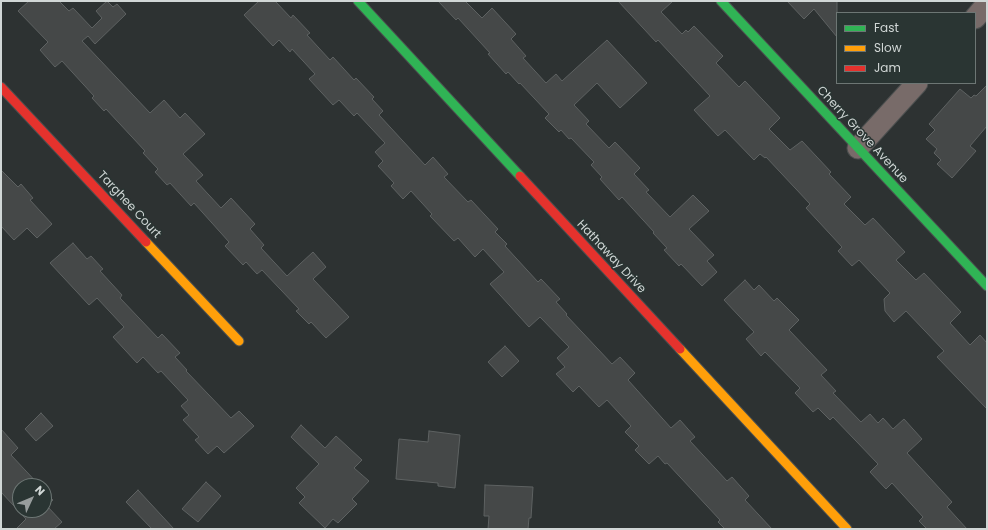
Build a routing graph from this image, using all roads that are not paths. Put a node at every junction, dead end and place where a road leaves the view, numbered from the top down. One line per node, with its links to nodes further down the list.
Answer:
1 (358, 1): 10 (street, Hathaway Drive)
2 (720, 1): 7 (street, Cherry Grove Avenue)
3 (987, 4): 4 (street)
4 (976, 17)
5 (916, 84): 7 (street)
6 (1, 87): 9 (street, Targhee Court)
7 (858, 148): 8 (street, Cherry Grove Avenue)
8 (987, 286)
9 (239, 341)
10 (847, 529)

